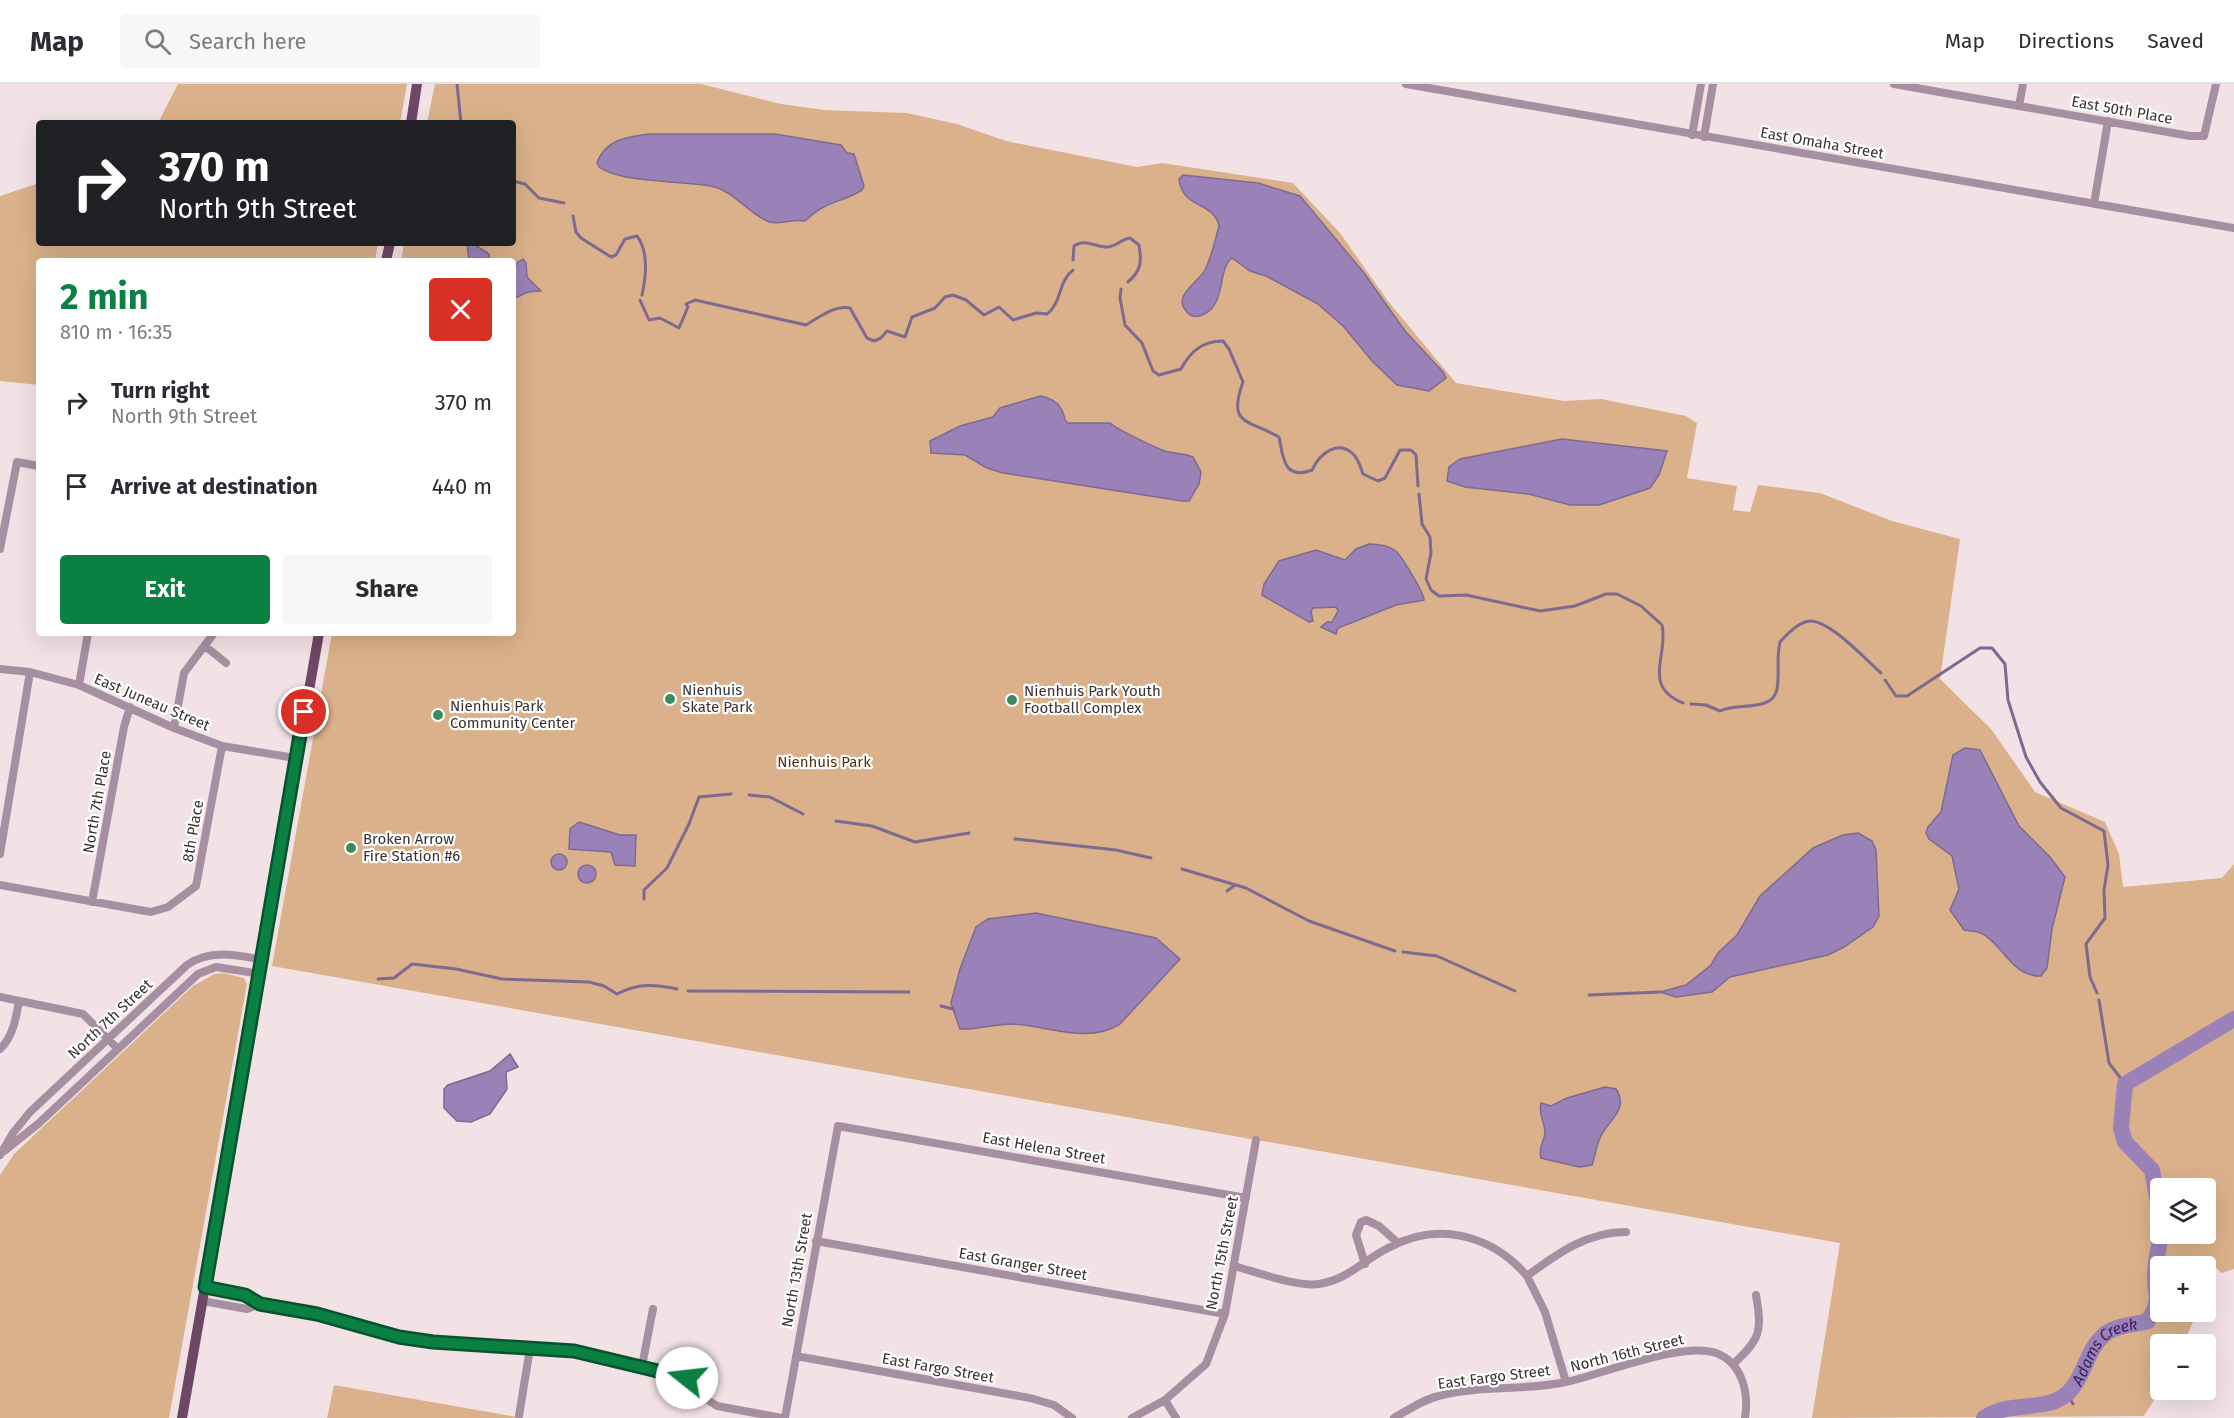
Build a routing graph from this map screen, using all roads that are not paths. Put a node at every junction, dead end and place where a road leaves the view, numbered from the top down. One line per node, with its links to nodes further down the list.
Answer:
1 (417, 84): 10 (main road)
2 (1407, 84): 12 (street, East Omaha Street)
3 (1701, 84): 12 (street)
4 (1713, 84): 13 (street)
5 (1894, 84): 8 (street, East 50th Place)
6 (2023, 84): 9 (street)
7 (2216, 84): 11 (street, East 50th Place)
8 (1904, 85): 9 (street, East 50th Place)
9 (2019, 106): 11 (street, East 50th Place)
10 (411, 120)
11 (2108, 121): 14 (street)
12 (1692, 135): 13 (street, East Omaha Street)
13 (1704, 137): 14 (street, East Omaha Street)
14 (2094, 204): 15 (street, East Omaha Street)
15 (2234, 228)
16 (36, 465): 17 (street)
17 (0, 549)
18 (87, 636): 25 (street)
19 (212, 636): 21 (street)
20 (318, 636): 29 (main road)
21 (205, 646): 22 (street); 27 (street)
22 (226, 663)
23 (0, 669): 24 (street, East Juneau Street)
24 (30, 672): 25 (street, East Juneau Street); 30 (street)
25 (79, 685): 26 (street, East Juneau Street)
26 (130, 707): 27 (street, East Juneau Street); 32 (street, North 7th Place)
27 (174, 728): 28 (street, East Juneau Street)
28 (222, 746): 29 (street, East Juneau Street); 32 (street, 8th Place)
29 (295, 758): 33 (main road)
30 (0, 854)
31 (0, 885): 32 (street)
32 (92, 902)
33 (263, 960): 34 (main road); 37 (street, North 7th Street)
34 (261, 974): 38 (street, North 7th Street); 50 (main road)
35 (0, 998): 36 (street)
36 (19, 1001): 37 (street); 39 (street)
37 (109, 1038): 38 (street); 42 (street, North 7th Street)
38 (118, 1048): 42 (street, North 7th Street)
39 (0, 1049)
40 (838, 1126): 43 (street, East Helena Street); 45 (street, North 13th Street)
41 (1256, 1140): 43 (street, North 15th Street)
42 (0, 1154)
43 (1246, 1198): 48 (street, North 15th Street)
44 (1626, 1232): 49 (street)
45 (816, 1241): 55 (street, East Granger Street); 57 (street, North 13th Street)
46 (1398, 1243): 47 (street); 47 (street); 49 (street)
47 (1365, 1264): 48 (street)
48 (1234, 1266): 55 (street, North 15th Street)
49 (1527, 1276): 60 (street, North 16th Street)
50 (205, 1287): 52 (main road); 53 (street)
51 (1756, 1294): 58 (street)
52 (202, 1301): 53 (street); 63 (main road)
53 (260, 1304): 56 (street)
54 (653, 1309): 59 (street)
55 (1225, 1314): 61 (street, North 15th Street)
56 (530, 1348): 59 (street); 62 (street)
57 (796, 1356): 64 (street, North 13th Street); 65 (street, East Fargo Street)
58 (1733, 1364): 60 (street, North 16th Street); 69 (street)
59 (642, 1366): 64 (street)
60 (1566, 1382): 68 (street, East Fargo Street)
61 (1165, 1400): 66 (street, North 15th Street); 67 (street)
62 (519, 1416)
63 (182, 1418)
64 (783, 1418)
65 (1072, 1418)
66 (1132, 1418)
67 (1176, 1418)
68 (1394, 1418)
69 (1744, 1418)

